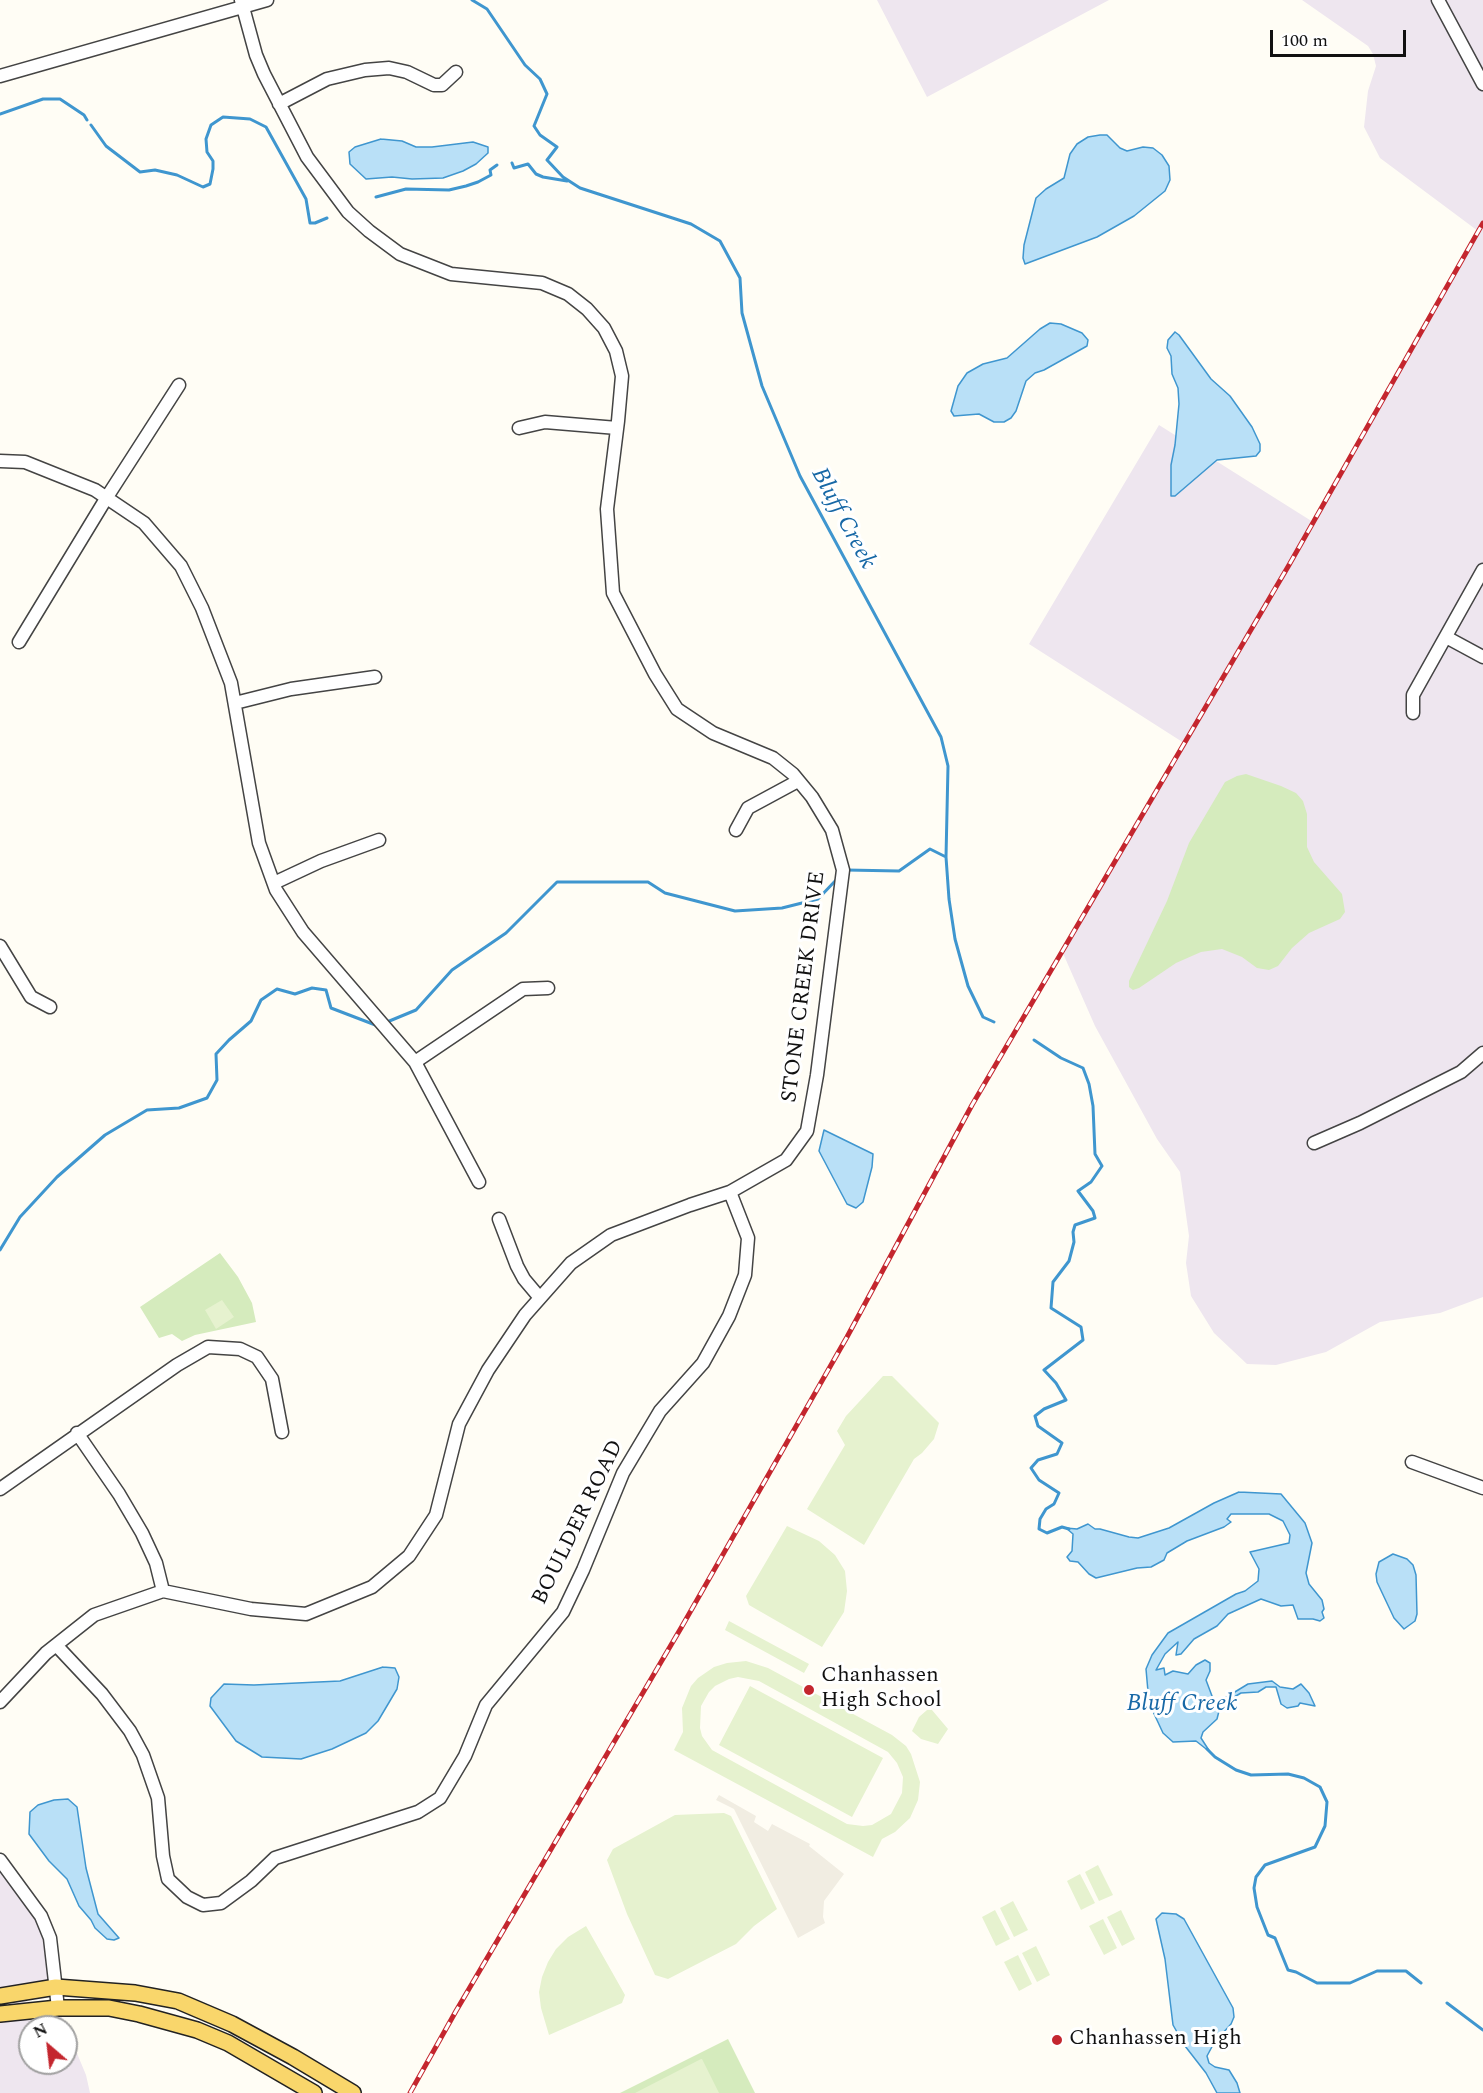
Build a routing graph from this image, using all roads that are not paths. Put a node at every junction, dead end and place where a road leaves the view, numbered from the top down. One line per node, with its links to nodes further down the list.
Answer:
1 (267, 0): 3 (street)
2 (1438, 0): 6 (street)
3 (242, 4): 5 (street); 7 (street, STONE CREEK DRIVE)
4 (456, 72): 7 (street)
5 (0, 76)
6 (1480, 78)
7 (279, 104): 10 (street, STONE CREEK DRIVE)
8 (179, 385): 12 (street)
9 (519, 428): 10 (street)
10 (617, 428): 20 (street, STONE CREEK DRIVE)
11 (0, 461): 12 (street)
12 (106, 498): 15 (street); 18 (street)
13 (1483, 570): 14 (street)
14 (1446, 637): 16 (street); 19 (street)
15 (19, 642)
16 (1483, 657)
17 (375, 677): 18 (street)
18 (235, 703): 23 (street)
19 (1413, 713)
20 (798, 781): 21 (street); 31 (street, STONE CREEK DRIVE)
21 (736, 830)
22 (379, 840): 23 (street)
23 (274, 883): 28 (street)
24 (0, 946): 26 (street)
25 (548, 988): 28 (street)
26 (50, 1007)
27 (1483, 1053): 29 (street)
28 (415, 1062): 30 (street)
29 (1314, 1143)
30 (479, 1182)
31 (730, 1192): 33 (street, STONE CREEK DRIVE); 40 (street, BOULDER ROAD)
32 (499, 1219): 33 (street)
33 (540, 1298): 39 (street, STONE CREEK DRIVE)
34 (282, 1432): 35 (street)
35 (77, 1433): 38 (street); 39 (street)
36 (1412, 1462): 37 (street)
37 (1483, 1488)
38 (0, 1489)
39 (163, 1591): 40 (street, STONE CREEK DRIVE)
40 (56, 1645): 41 (street, STONE CREEK DRIVE)
41 (0, 1702)
42 (0, 1860): 43 (street)
43 (56, 1987): 44 (main road); 45 (street); 48 (main road)
44 (0, 1996)
45 (58, 2008): 46 (main road); 47 (main road)
46 (0, 2014)
47 (314, 2093)
48 (353, 2093)

